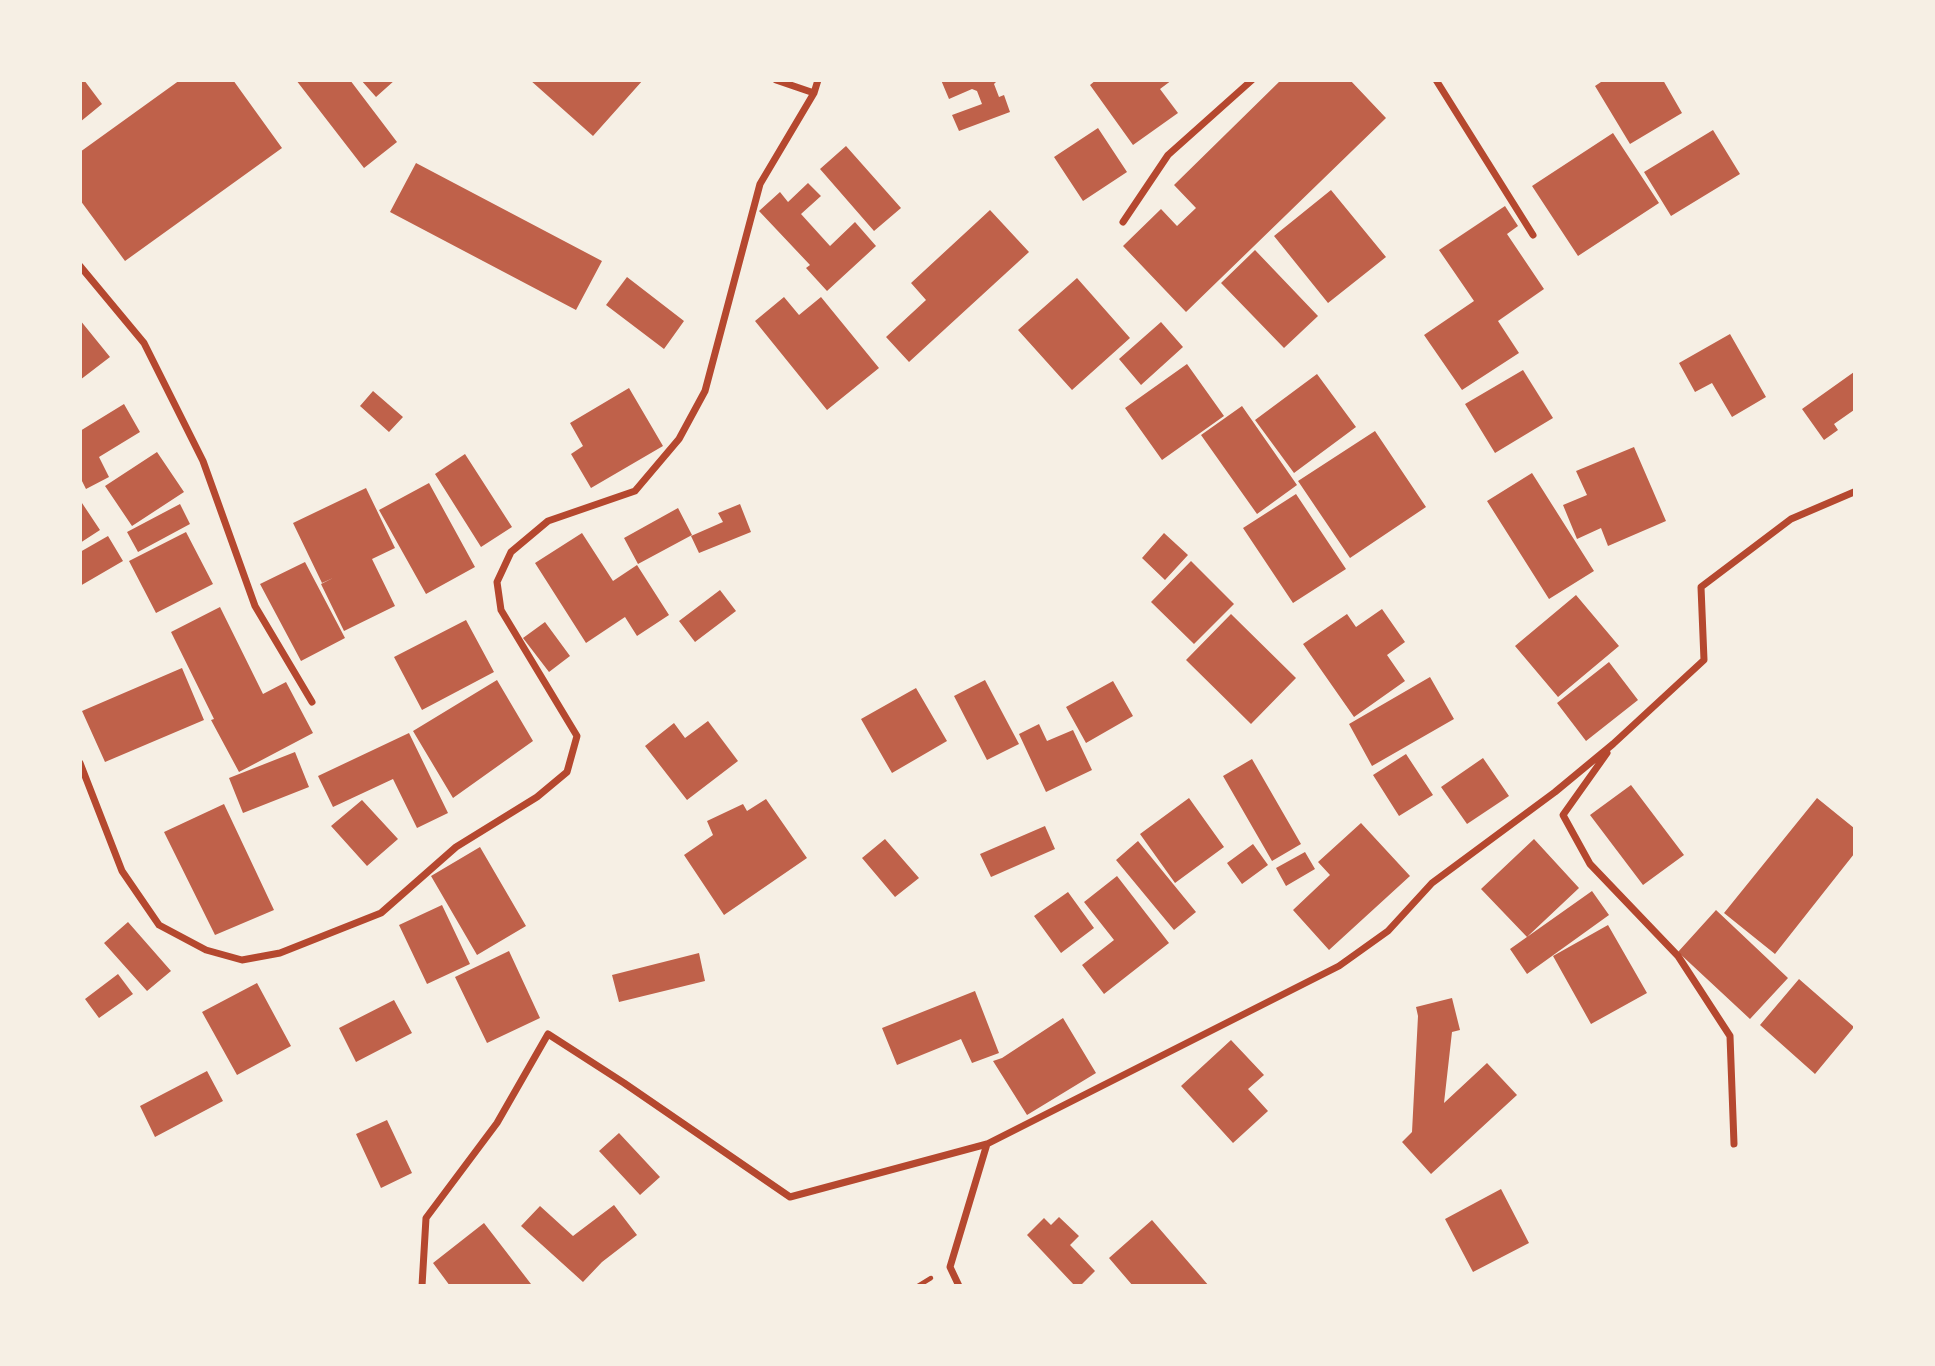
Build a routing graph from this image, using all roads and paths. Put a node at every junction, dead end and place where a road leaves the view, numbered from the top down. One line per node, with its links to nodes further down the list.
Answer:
1 (776, 80): 5 (street)
2 (818, 80): 5 (street)
3 (1252, 80): 6 (street)
4 (1436, 80): 7 (street)
5 (814, 93): 12 (street)
6 (1123, 222)
7 (1533, 234)
8 (80, 266): 10 (street)
9 (1854, 492): 11 (street)
10 (312, 702)
11 (1613, 744): 13 (street); 14 (street)
12 (80, 763)
13 (988, 1144): 15 (street); 16 (street)
14 (1734, 1144)
15 (422, 1286)
16 (959, 1286)

